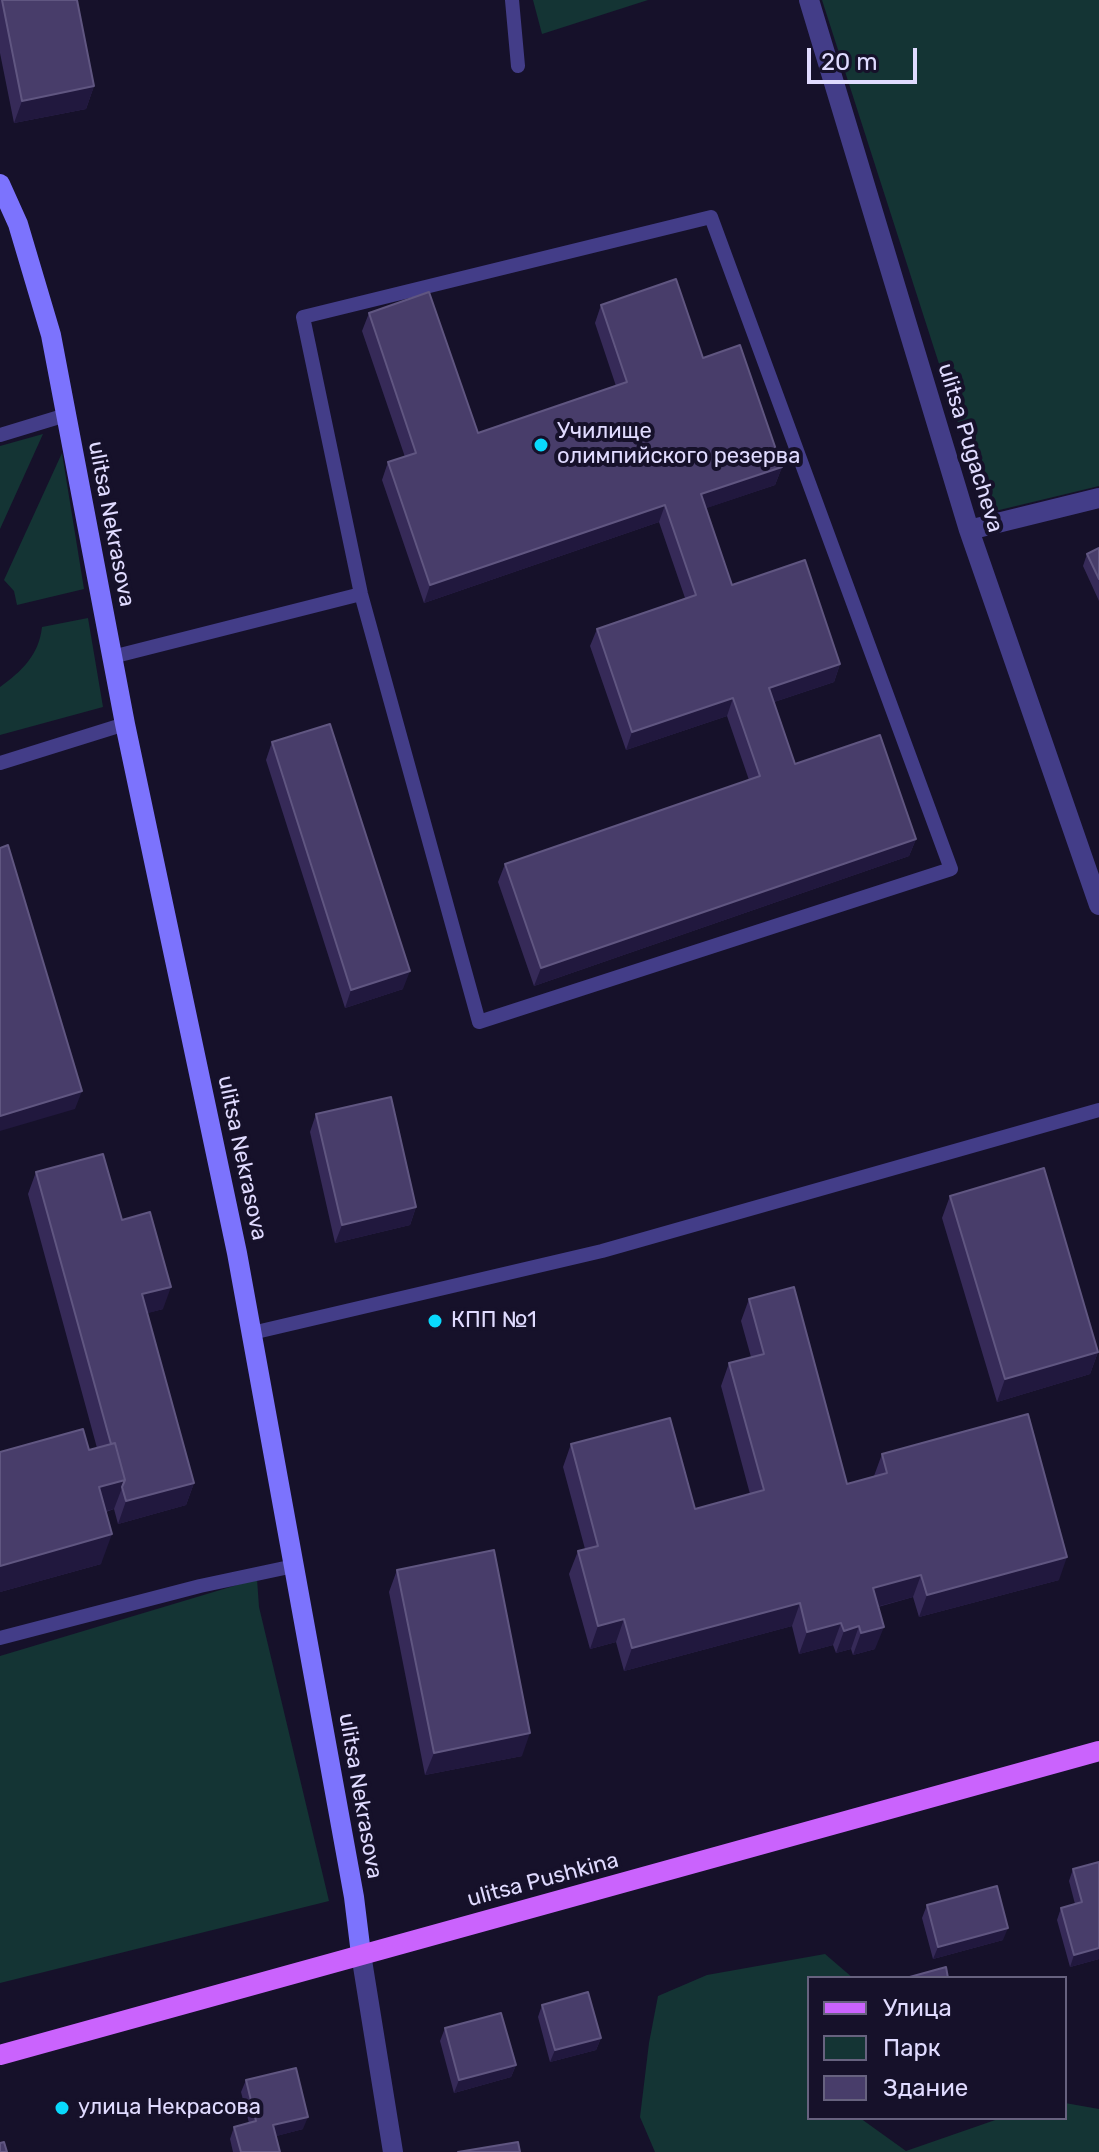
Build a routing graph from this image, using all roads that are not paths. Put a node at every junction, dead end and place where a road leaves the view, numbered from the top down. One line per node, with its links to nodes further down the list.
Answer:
1 (512, 0): 3 (lane)
2 (809, 0): 8 (street, ulitsa Pugacheva)
3 (518, 66)
4 (0, 184): 5 (main road, ulitsa Nekrasova)
5 (66, 415): 6 (lane); 10 (main road, ulitsa Nekrasova)
6 (0, 435)
7 (1099, 498): 8 (street)
8 (969, 530): 13 (street, ulitsa Pugacheva)
9 (361, 594): 9 (lane); 10 (lane)
10 (112, 657): 11 (main road, ulitsa Nekrasova)
11 (125, 724): 12 (lane); 15 (main road, ulitsa Nekrasova)
12 (0, 763)
13 (1099, 905)
14 (1099, 1110): 15 (lane)
15 (252, 1333): 16 (main road, ulitsa Nekrasova)
16 (294, 1566): 17 (lane); 19 (main road, ulitsa Nekrasova)
17 (0, 1638)
18 (1099, 1751): 19 (main road, ulitsa Pushkina)
19 (361, 1954): 20 (main road, ulitsa Pushkina); 21 (street, ulitsa Nekrasova)
20 (0, 2055)
21 (393, 2152)

